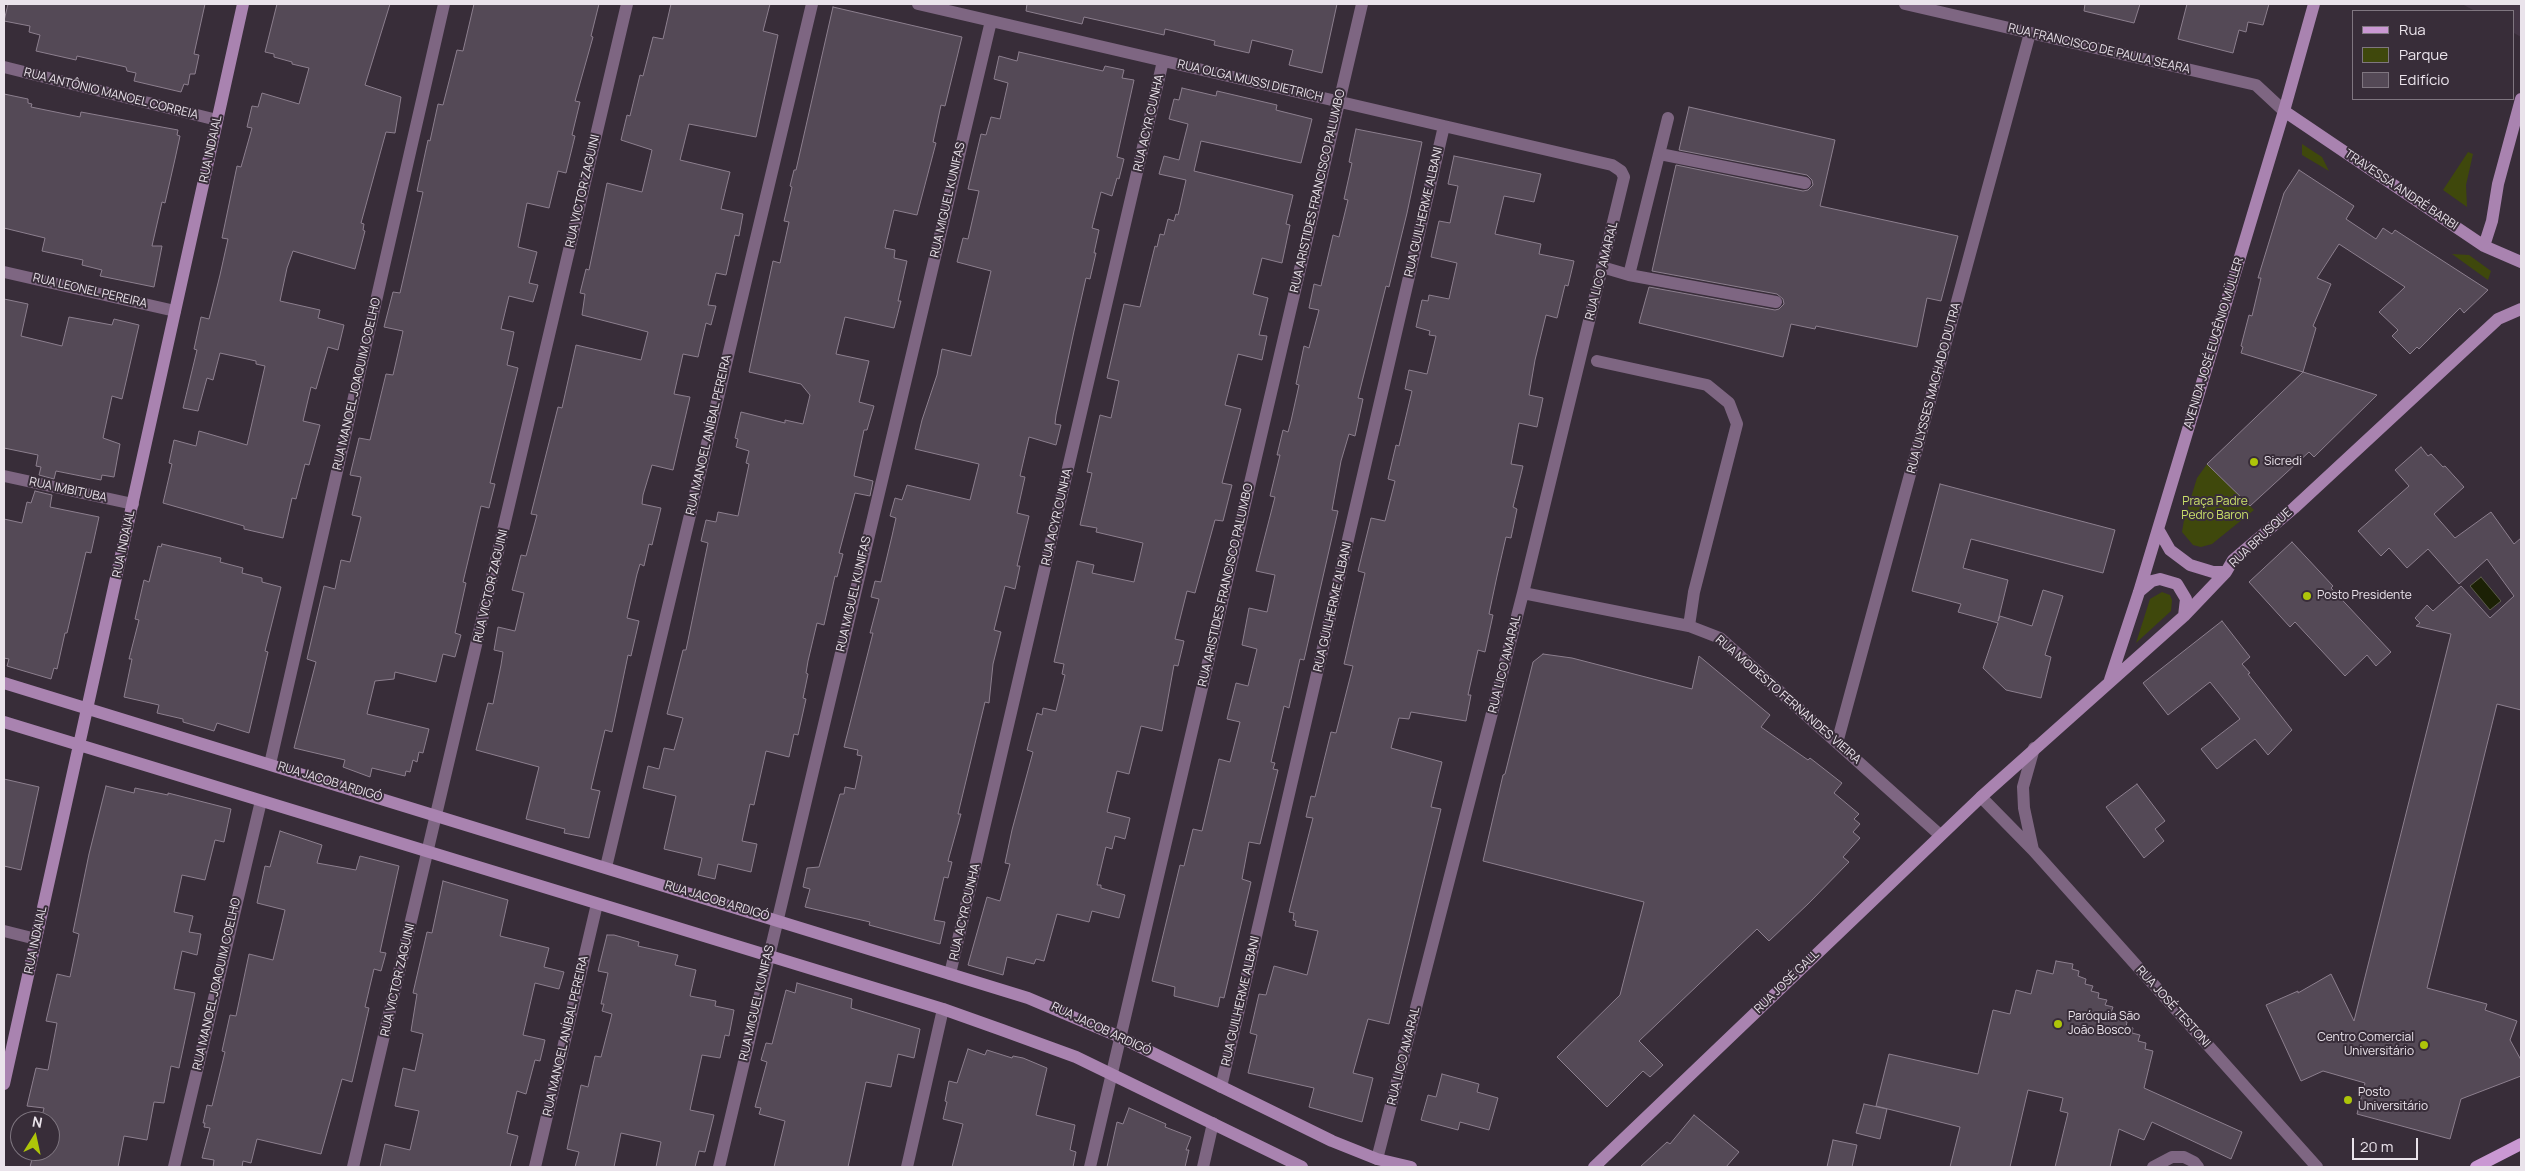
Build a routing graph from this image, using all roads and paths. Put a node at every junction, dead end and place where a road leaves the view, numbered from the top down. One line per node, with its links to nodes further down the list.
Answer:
1 (243, 4): 17 (main road, RUA INDAIAL)
2 (444, 4): 46 (street, RUA MANOEL JOAQUIM COELHO)
3 (627, 4): 49 (street, RUA VICTOR ZAGUINI)
4 (812, 4): 53 (street, RUA MANOEL ANÍBAL PEREIRA)
5 (918, 4): 9 (street, RUA OLGA MUSSI DIETRICH)
6 (1362, 4): 14 (street, RUA ARISTIDES FRANCISCO PALUMBO)
7 (1905, 4): 10 (street, RUA FRANCISCO DE PAULA SEARA)
8 (2314, 4): 15 (main road, AVENIDA JOSÉ EUGÊNIO MÜLLER)
9 (991, 21): 11 (street, RUA OLGA MUSSI DIETRICH); 55 (street, RUA MIGUEL KUNIFAS)
10 (2030, 32): 15 (street, RUA FRANCISCO DE PAULA SEARA); 43 (street, RUA ULYSSES MACHADO DUTRA)
11 (1163, 61): 14 (street, RUA OLGA MUSSI DIETRICH); 59 (street, RUA ACYR CUNHA)
12 (4, 68): 17 (street, RUA ANTÔNIO MANOEL CORREIA)
13 (2521, 99): 22 (main road)
14 (1338, 102): 18 (street, RUA OLGA MUSSI DIETRICH); 61 (street, RUA ARISTIDES FRANCISCO PALUMBO)
15 (2284, 111): 22 (main road, TRAVESSA ANDRÉ BARBI); 33 (main road, AVENIDA JOSÉ EUGÊNIO MÜLLER)
16 (1668, 118): 19 (street)
17 (217, 120): 29 (main road, RUA INDAIAL)
18 (1444, 126): 20 (street, RUA OLGA MUSSI DIETRICH); 64 (street, RUA GUILHERME ALBANI)
19 (1660, 154): 21 (street); 26 (street)
20 (1612, 165): 24 (street, RUA LICO AMARAL)
21 (1804, 183)
22 (2484, 246): 23 (main road, TRAVESSA ANDRÉ BARBI)
23 (2521, 262)
24 (1602, 267): 26 (street); 36 (street, RUA LICO AMARAL)
25 (4, 272): 29 (street, RUA LEONEL PEREIRA)
26 (1629, 276): 27 (street)
27 (1776, 302)
28 (2521, 309): 34 (main road, RUA BRUSQUE)
29 (175, 311): 32 (main road, RUA INDAIAL)
30 (1597, 361): 38 (street)
31 (4, 476): 32 (street, RUA IMBITUBA)
32 (133, 504): 41 (main road, RUA INDAIAL)
33 (2158, 529): 34 (main road); 35 (main road, AVENIDA JOSÉ EUGÊNIO MÜLLER)
34 (2226, 572): 37 (main road, RUA BRUSQUE)
35 (2139, 592): 37 (main road); 39 (main road, AVENIDA JOSÉ EUGÊNIO MÜLLER)
36 (1523, 593): 38 (street, RUA MODESTO FERNANDES VIEIRA); 67 (street, RUA LICO AMARAL)
37 (2184, 616): 39 (main road, RUA BRUSQUE)
38 (1689, 626): 43 (street, RUA MODESTO FERNANDES VIEIRA)
39 (2110, 680): 45 (main road, RUA BRUSQUE)
40 (4, 682): 41 (main road, RUA JACOB ARDIGÓ)
41 (88, 708): 44 (main road, RUA INDAIAL); 46 (main road, RUA JACOB ARDIGÓ)
42 (4, 722): 44 (main road)
43 (1837, 743): 50 (street, RUA MODESTO FERNANDES VIEIRA)
44 (80, 746): 48 (main road); 57 (main road, RUA INDAIAL)
45 (2034, 748): 47 (main road, RUA BRUSQUE); 51 (street, RUA JOSÉ TESTONI)
46 (270, 764): 49 (main road, RUA JACOB ARDIGÓ)
47 (1981, 797): 50 (main road, RUA JOSÉ GALL); 51 (street, RUA JOSÉ TESTONI)
48 (261, 801): 52 (main road); 69 (street, RUA MANOEL JOAQUIM COELHO)
49 (437, 814): 52 (street, RUA VICTOR ZAGUINI); 53 (main road, RUA JACOB ARDIGÓ)
50 (1940, 836): 78 (main road, RUA JOSÉ GALL)
51 (2033, 850): 68 (street, RUA JOSÉ TESTONI)
52 (428, 853): 54 (main road); 70 (street, RUA VICTOR ZAGUINI)
53 (606, 867): 55 (main road, RUA JACOB ARDIGÓ)
54 (598, 904): 58 (main road); 71 (street, RUA MANOEL ANÍBAL PEREIRA)
55 (777, 919): 58 (street, RUA MIGUEL KUNIFAS); 59 (main road, RUA JACOB ARDIGÓ)
56 (4, 931): 57 (street)
57 (36, 938): 63 (main road, RUA INDAIAL)
58 (768, 956): 60 (main road); 72 (street, RUA MIGUEL KUNIFAS)
59 (950, 974): 61 (main road, RUA JACOB ARDIGÓ)
60 (943, 1009): 62 (main road); 73 (street)
61 (1120, 1037): 62 (street, RUA ARISTIDES FRANCISCO PALUMBO); 64 (main road, RUA JACOB ARDIGÓ)
62 (1112, 1074): 65 (main road); 74 (street, RUA ARISTIDES FRANCISCO PALUMBO)
63 (4, 1084)
64 (1221, 1087): 67 (main road, RUA JACOB ARDIGÓ)
65 (1213, 1123): 75 (street); 76 (main road)
66 (2521, 1144): 81 (main road)
67 (1376, 1163): 77 (main road, RUA JACOB ARDIGÓ)
68 (2315, 1166)
69 (174, 1167)
70 (353, 1167)
71 (535, 1167)
72 (719, 1167)
73 (906, 1167)
74 (1090, 1167)
75 (1203, 1167)
76 (1302, 1167)
77 (1411, 1167)
78 (1594, 1167)
79 (2153, 1167): 80 (street)
80 (2198, 1167)
81 (2476, 1167)

